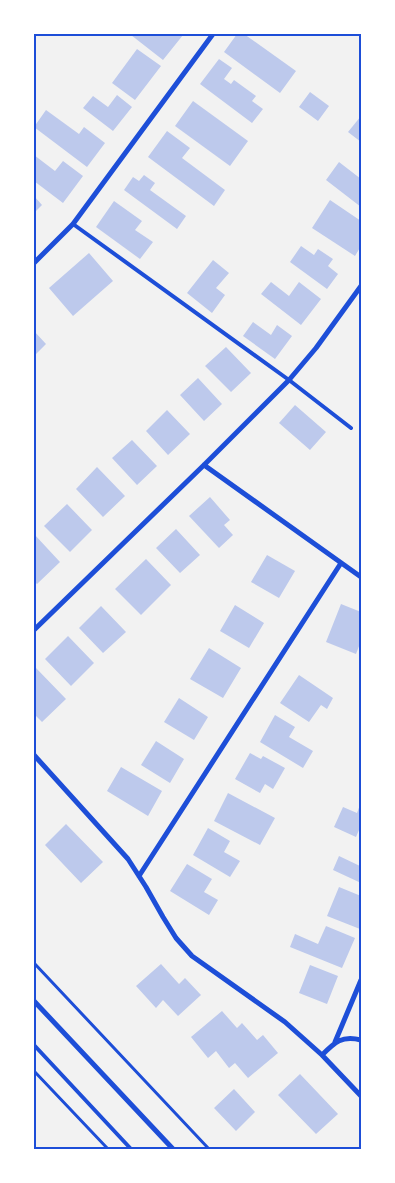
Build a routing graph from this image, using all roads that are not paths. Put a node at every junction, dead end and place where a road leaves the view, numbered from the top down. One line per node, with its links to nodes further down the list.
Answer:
1 (213, 34): 2 (street)
2 (73, 224): 3 (street); 5 (lane)
3 (34, 263)
4 (361, 286): 5 (street)
5 (289, 380): 6 (lane); 7 (street)
6 (351, 428)
7 (204, 464): 8 (street); 10 (street)
8 (342, 563): 9 (street); 12 (street)
9 (361, 576)
10 (34, 630)
11 (34, 755): 12 (street)
12 (139, 876): 18 (street)
13 (361, 980): 16 (street)
14 (34, 1001): 21 (street)
15 (361, 1040): 16 (street)
16 (335, 1042): 18 (street)
17 (34, 1045): 20 (lane)
18 (322, 1055): 19 (street)
19 (361, 1096)
20 (131, 1149)
21 (173, 1149)

